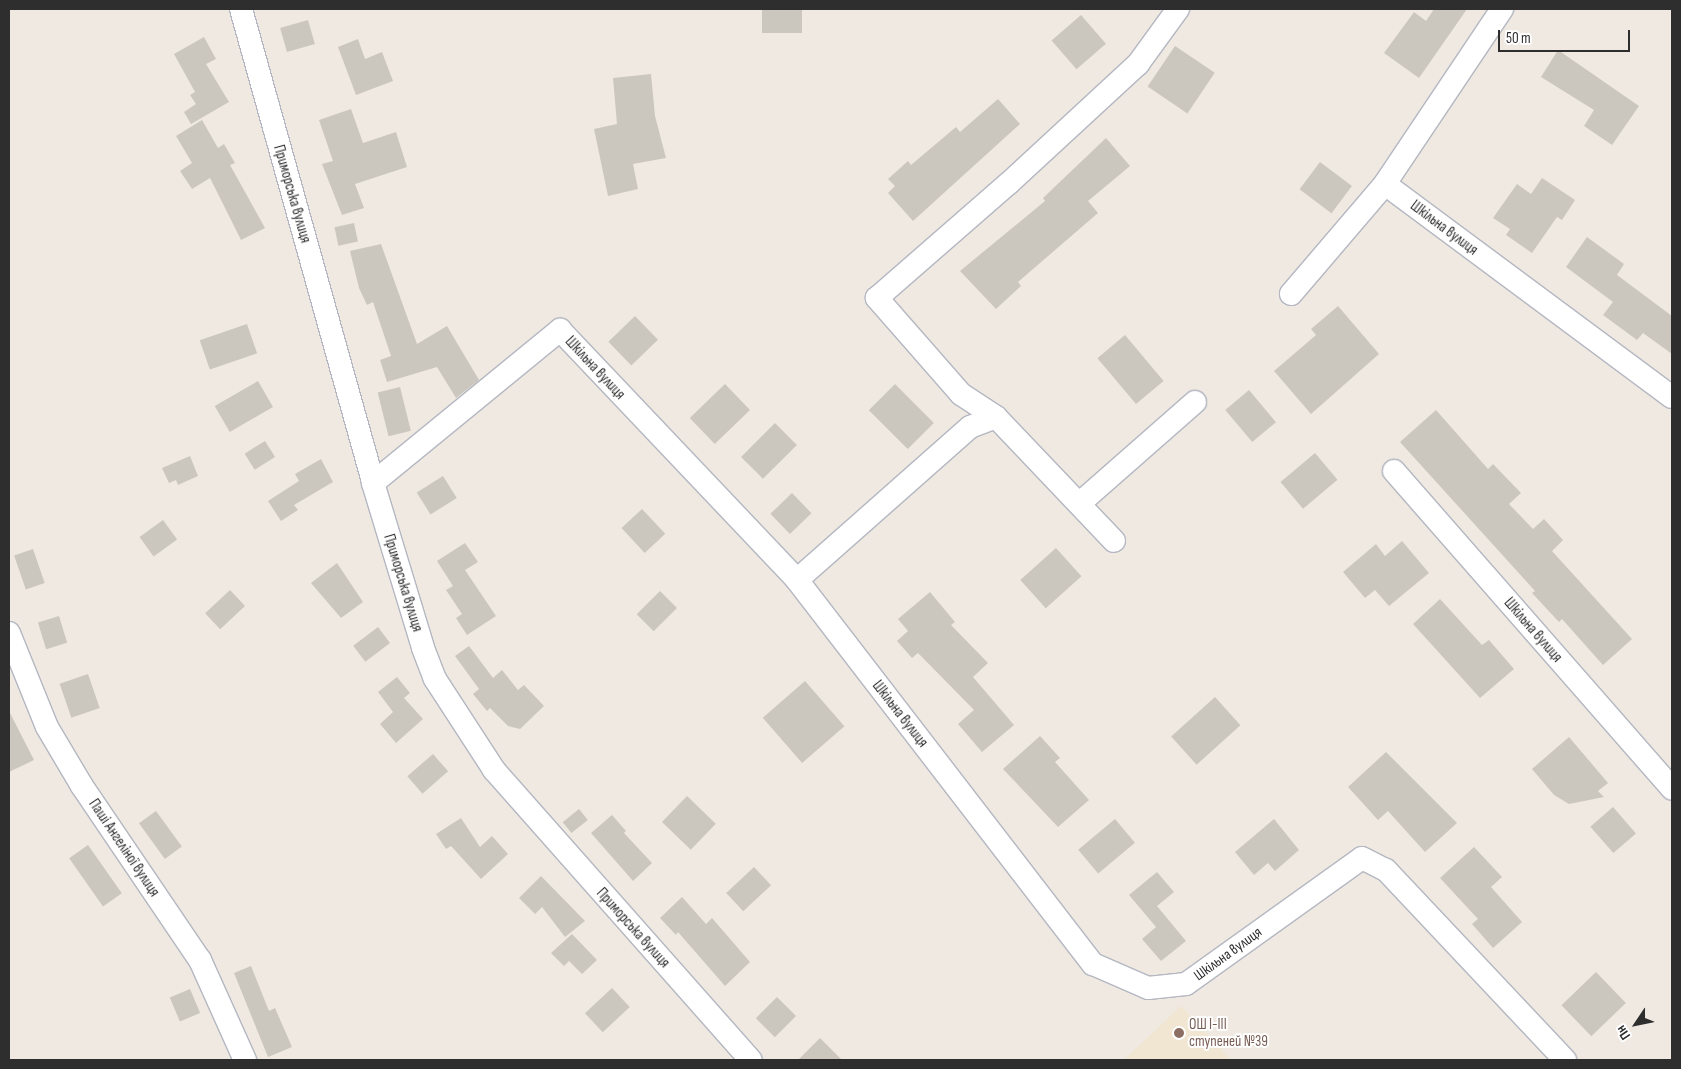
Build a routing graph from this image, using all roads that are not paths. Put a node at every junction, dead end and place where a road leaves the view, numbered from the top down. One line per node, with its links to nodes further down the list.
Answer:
1 (241, 9): 10 (street, Приморська вулиця)
2 (1178, 9): 8 (street)
3 (1502, 9): 4 (street)
4 (1385, 184): 5 (street); 6 (street, Шкільна вулиця)
5 (1291, 294)
6 (1672, 397)
7 (1195, 402): 11 (street)
8 (996, 417): 11 (street); 13 (street)
9 (1394, 471): 15 (street, Шкільна вулиця)
10 (373, 483): 13 (street, Шкільна вулиця); 17 (street, Приморська вулиця)
11 (1080, 503): 12 (street)
12 (1114, 541)
13 (797, 580): 18 (street, Шкільна вулиця)
14 (9, 633): 16 (street, Паші Ангеліної вулиця)
15 (1671, 784)
16 (245, 1060)
17 (751, 1060)
18 (1566, 1060)

